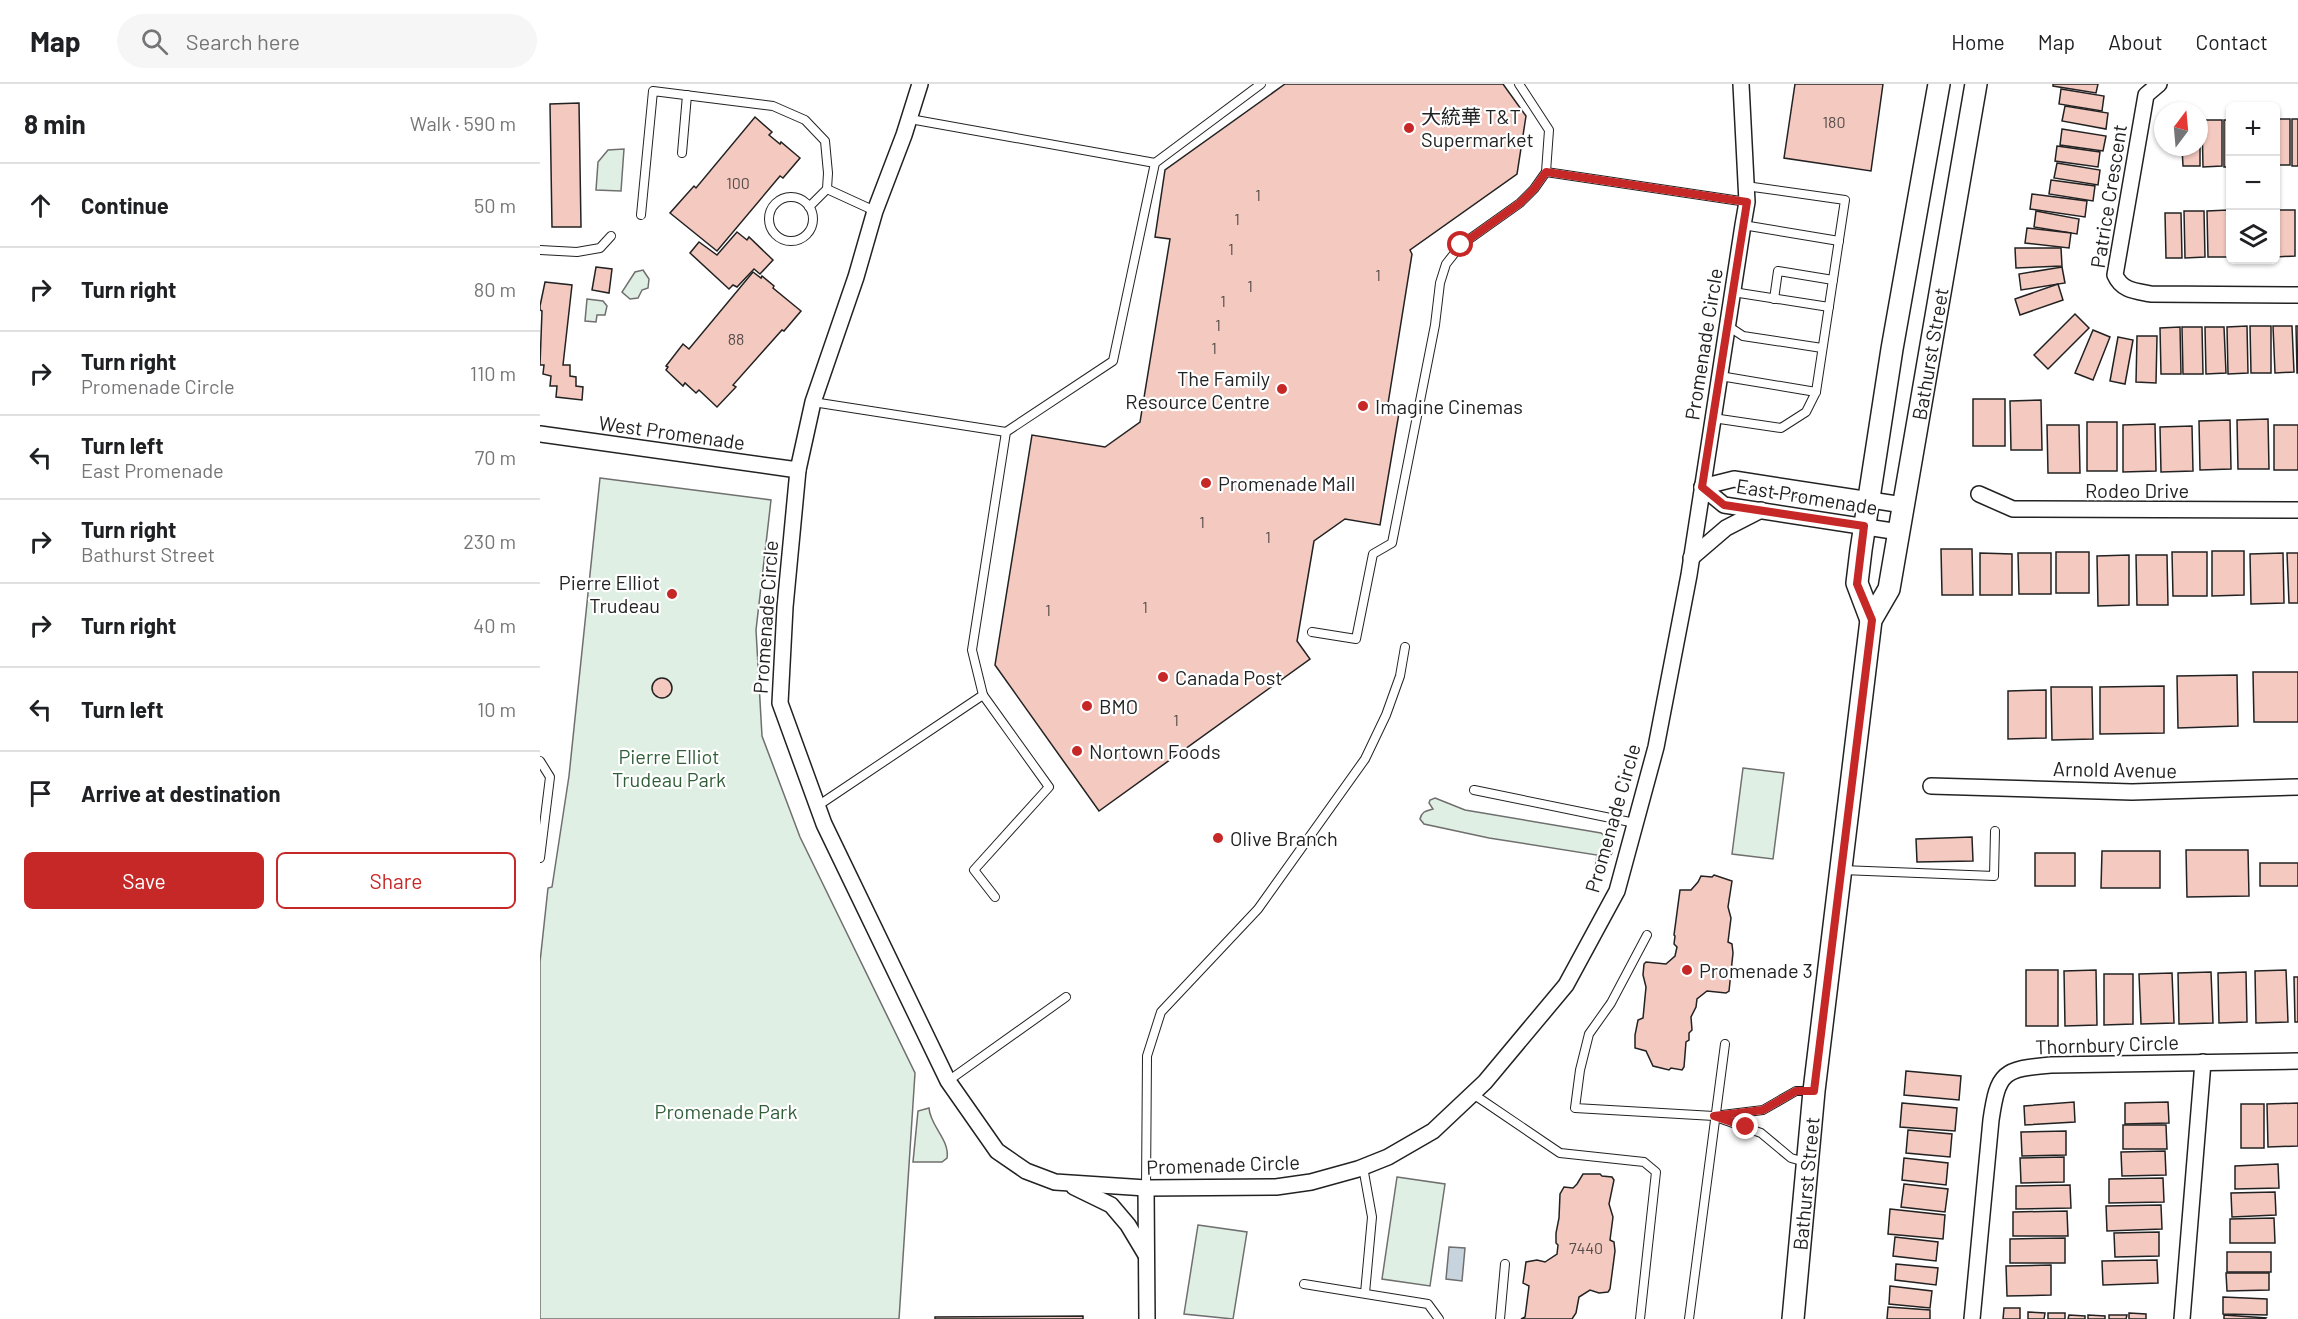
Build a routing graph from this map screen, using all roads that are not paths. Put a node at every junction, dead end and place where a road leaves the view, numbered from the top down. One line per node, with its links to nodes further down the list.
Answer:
1 (920, 84): 9 (street, Promenade Circle)
2 (1261, 84): 11 (lane)
3 (1519, 84): 12 (lane)
4 (1741, 84): 14 (street, Promenade Circle)
5 (1940, 84): 38 (main road, Bathurst Street)
6 (1976, 84): 39 (main road, Bathurst Street)
7 (2159, 84): 24 (street, Patrice Crescent)
8 (687, 95): 10 (lane); 13 (lane); 17 (lane)
9 (910, 119): 11 (lane); 16 (street, Promenade Circle)
10 (682, 153)
11 (1155, 164): 33 (lane)
12 (1546, 172): 14 (lane); 46 (lane)
13 (827, 189): 15 (lane); 16 (lane)
14 (1747, 194): 18 (street, Promenade Circle); 20 (lane)
15 (809, 207): 15 (lane)
16 (875, 211): 31 (street, Promenade Circle)
17 (641, 215)
18 (1743, 225): 20 (lane); 23 (street, Promenade Circle)
19 (611, 236): 21 (lane)
20 (1839, 241): 22 (lane)
21 (540, 250)
22 (1833, 279): 25 (lane); 26 (lane)
23 (1733, 292): 25 (lane); 27 (street, Promenade Circle)
24 (2298, 295)
25 (1774, 299): 26 (lane)
26 (1829, 307): 28 (lane)
27 (1728, 326): 28 (lane); 29 (street, Promenade Circle)
28 (1822, 348): 30 (lane)
29 (1720, 376): 30 (lane); 32 (street, Promenade Circle)
30 (1816, 392): 32 (lane)
31 (813, 402): 33 (lane); 35 (street, Promenade Circle)
32 (1713, 418): 36 (street, Promenade Circle)
33 (1006, 432): 48 (lane)
34 (540, 434): 35 (street, West Promenade)
35 (798, 470): 53 (street, Promenade Circle)
36 (1702, 487): 38 (street, East Promenade); 40 (street, East Promenade); 44 (street, Promenade Circle)
37 (1979, 494): 41 (street, Rodeo Drive)
38 (1868, 501): 39 (street, East Promenade); 42 (main road, Bathurst Street)
39 (1903, 506): 43 (main road, Bathurst Street)
40 (1761, 510): 42 (street, East Promenade); 44 (street)
41 (2298, 510)
42 (1864, 526): 43 (street, East Promenade); 45 (main road, Bathurst Street)
43 (1899, 532): 45 (main road, Bathurst Street)
44 (1691, 558): 54 (street, Promenade Circle)
45 (1872, 620): 57 (main road, Bathurst Street)
46 (1312, 632)
47 (1405, 647): 71 (lane)
48 (983, 695): 53 (lane); 58 (lane)
49 (540, 761): 56 (lane)
50 (1931, 786): 51 (street, Arnold Avenue)
51 (2298, 787)
52 (1474, 790): 54 (lane)
53 (819, 805): 64 (street, Promenade Circle)
54 (1635, 824): 66 (street, Promenade Circle)
55 (1995, 831): 57 (lane)
56 (540, 858)
57 (1841, 870): 65 (main road, Bathurst Street)
58 (995, 897)
59 (1647, 935): 67 (lane)
60 (1066, 997): 64 (lane)
61 (1725, 1044): 67 (lane)
62 (2298, 1061): 63 (street)
63 (2203, 1062): 82 (street, Thornbury Circle); 83 (street, Thornbury Circle)
64 (948, 1081): 70 (street, Promenade Circle)
65 (1814, 1091): 67 (lane); 68 (main road, Bathurst Street)
66 (1473, 1094): 69 (street, Promenade Circle); 79 (lane)
67 (1714, 1116): 68 (lane); 80 (lane)
68 (1806, 1162): 81 (main road, Bathurst Street)
69 (1364, 1167): 71 (street, Promenade Circle); 75 (lane)
70 (1066, 1183): 71 (street, Promenade Circle); 72 (street, Promenade Circle)
71 (1146, 1188): 72 (street)
72 (1147, 1257): 76 (street)
73 (1505, 1264): 78 (lane)
74 (1304, 1284): 75 (lane)
75 (1365, 1293): 77 (lane)
76 (1147, 1319)
77 (1439, 1319)
78 (1500, 1319)
79 (1641, 1319)
80 (1689, 1319)
81 (1793, 1319)
82 (1972, 1319)
83 (2182, 1319)

